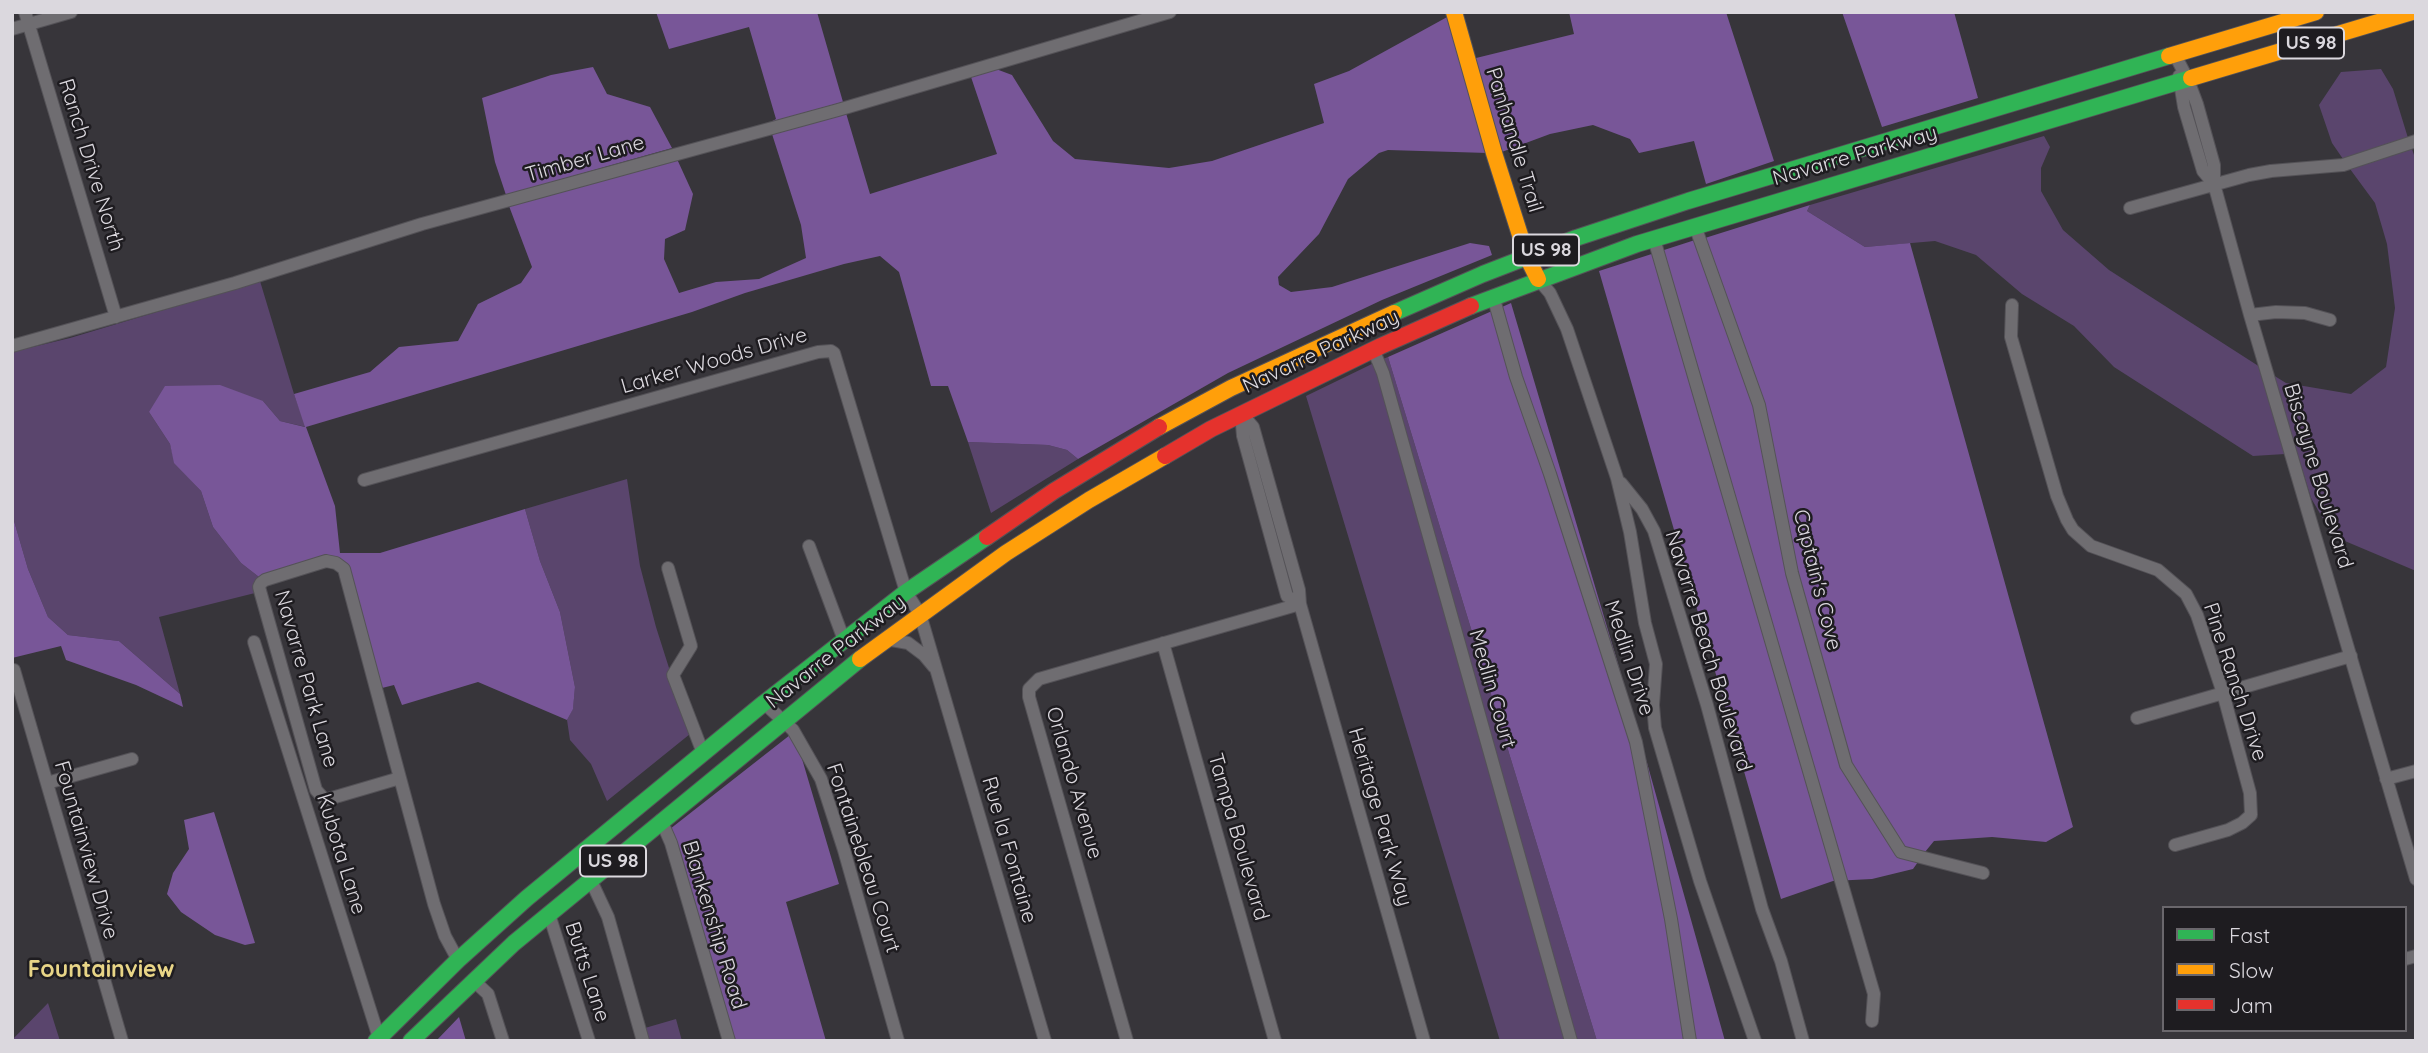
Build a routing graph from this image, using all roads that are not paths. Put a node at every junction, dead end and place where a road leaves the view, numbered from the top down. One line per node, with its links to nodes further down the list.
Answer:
1 (71, 12): 6 (street)
2 (1170, 12): 21 (street, Timber Lane)
3 (1454, 12): 15 (main road, Panhandle Trail)
4 (2412, 12): 9 (main road, Navarre Parkway / US 98)
5 (2307, 14): 8 (main road, Navarre Parkway / US 98)
6 (26, 18): 7 (street); 21 (street, Ranch Drive North)
7 (12, 29)
8 (2175, 55): 9 (street, Biscayne Boulevard); 15 (main road, Navarre Parkway / US 98)
9 (2184, 81): 11 (street, Biscayne Boulevard); 13 (main road, Navarre Parkway / US 98)
10 (2416, 141): 11 (street)
11 (2214, 184): 12 (street); 20 (street, Biscayne Boulevard)
12 (2130, 208)
13 (1695, 226): 14 (main road, Navarre Parkway / US 98); 54 (street, Captain's Cove)
14 (1654, 239): 16 (main road, Navarre Parkway / US 98); 60 (street)
15 (1527, 257): 16 (main road, Panhandle Trail); 17 (main road, Navarre Parkway / US 98)
16 (1538, 279): 18 (main road, Navarre Parkway / US 98); 27 (street)
17 (1443, 291): 25 (main road); 26 (main road, Navarre Parkway / US 98)
18 (1493, 296): 24 (main road, Navarre Parkway / US 98); 74 (street, Medlin Drive)
19 (2012, 305): 41 (street, Pine Ranch Drive)
20 (2249, 315): 22 (street); 38 (street, Biscayne Boulevard)
21 (116, 317): 23 (street, Timber Lane)
22 (2330, 320)
23 (12, 346)
24 (1374, 349): 25 (main road, Navarre Parkway / US 98); 73 (street, Medlin Court)
25 (1241, 413): 26 (main road); 32 (street, Heritage Park Way); 33 (main road, Navarre Parkway / US 98)
26 (1160, 427): 31 (main road, Navarre Parkway / US 98)
27 (1617, 478): 75 (street, Navarre Beach Boulevard); 76 (street, Navarre Beach Boulevard)
28 (364, 480): 31 (street, Larker Woods Drive)
29 (809, 546): 34 (street)
30 (668, 568): 45 (street)
31 (906, 592): 33 (street, Rue la Fontaine); 34 (main road, Navarre Parkway / US 98)
32 (1300, 604): 37 (street, Orlando Avenue); 72 (street, Heritage Park Way)
33 (920, 614): 35 (main road, Navarre Parkway / US 98); 40 (street, Rue la Fontaine)
34 (844, 639): 42 (main road, Navarre Parkway / US 98)
35 (886, 639): 40 (street, Rue la Fontaine); 44 (main road, Navarre Parkway / US 98)
36 (254, 642): 61 (street, Kubota Lane)
37 (1163, 643): 70 (street, Orlando Avenue); 71 (street, Tampa Boulevard)
38 (2351, 656): 41 (street); 49 (street, Biscayne Boulevard)
39 (14, 670): 50 (street, Fountainview Drive)
40 (937, 670): 69 (street, Rue la Fontaine)
41 (2223, 693): 43 (street); 52 (street, Pine Ranch Drive)
42 (764, 703): 44 (street, Fontainebleau Court); 45 (main road, Navarre Parkway / US 98)
43 (2137, 718)
44 (781, 721): 51 (main road, Navarre Parkway / US 98); 68 (street, Fontainebleau Court)
45 (703, 752): 53 (main road, Navarre Parkway / US 98)
46 (132, 759): 50 (street)
47 (2416, 771): 49 (street)
48 (400, 778): 48 (street, Navarre Park Lane); 58 (street, Navarre Park Lane)
49 (2386, 779): 56 (street, Biscayne Boulevard)
50 (47, 783): 62 (street, Fountainview Drive)
51 (661, 820): 55 (main road, Navarre Parkway / US 98); 67 (street, Blankenship Road)
52 (2175, 845)
53 (579, 855): 55 (street); 58 (main road, Navarre Parkway / US 98)
54 (1983, 873)
55 (592, 878): 57 (main road, Navarre Parkway / US 98); 66 (street)
56 (2416, 879)
57 (549, 914): 59 (main road, Navarre Parkway / US 98); 65 (street, Butts Lane)
58 (458, 960): 61 (main road, Navarre Parkway / US 98)
59 (473, 980): 63 (main road, Navarre Parkway / US 98); 64 (street)
60 (1872, 1021)
61 (378, 1039)
62 (122, 1041)
63 (411, 1041)
64 (503, 1041)
65 (589, 1041)
66 (643, 1041)
67 (729, 1041)
68 (898, 1041)
69 (1045, 1041)
70 (1126, 1041)
71 (1275, 1041)
72 (1424, 1041)
73 (1571, 1041)
74 (1690, 1041)
75 (1755, 1041)
76 (1803, 1041)

